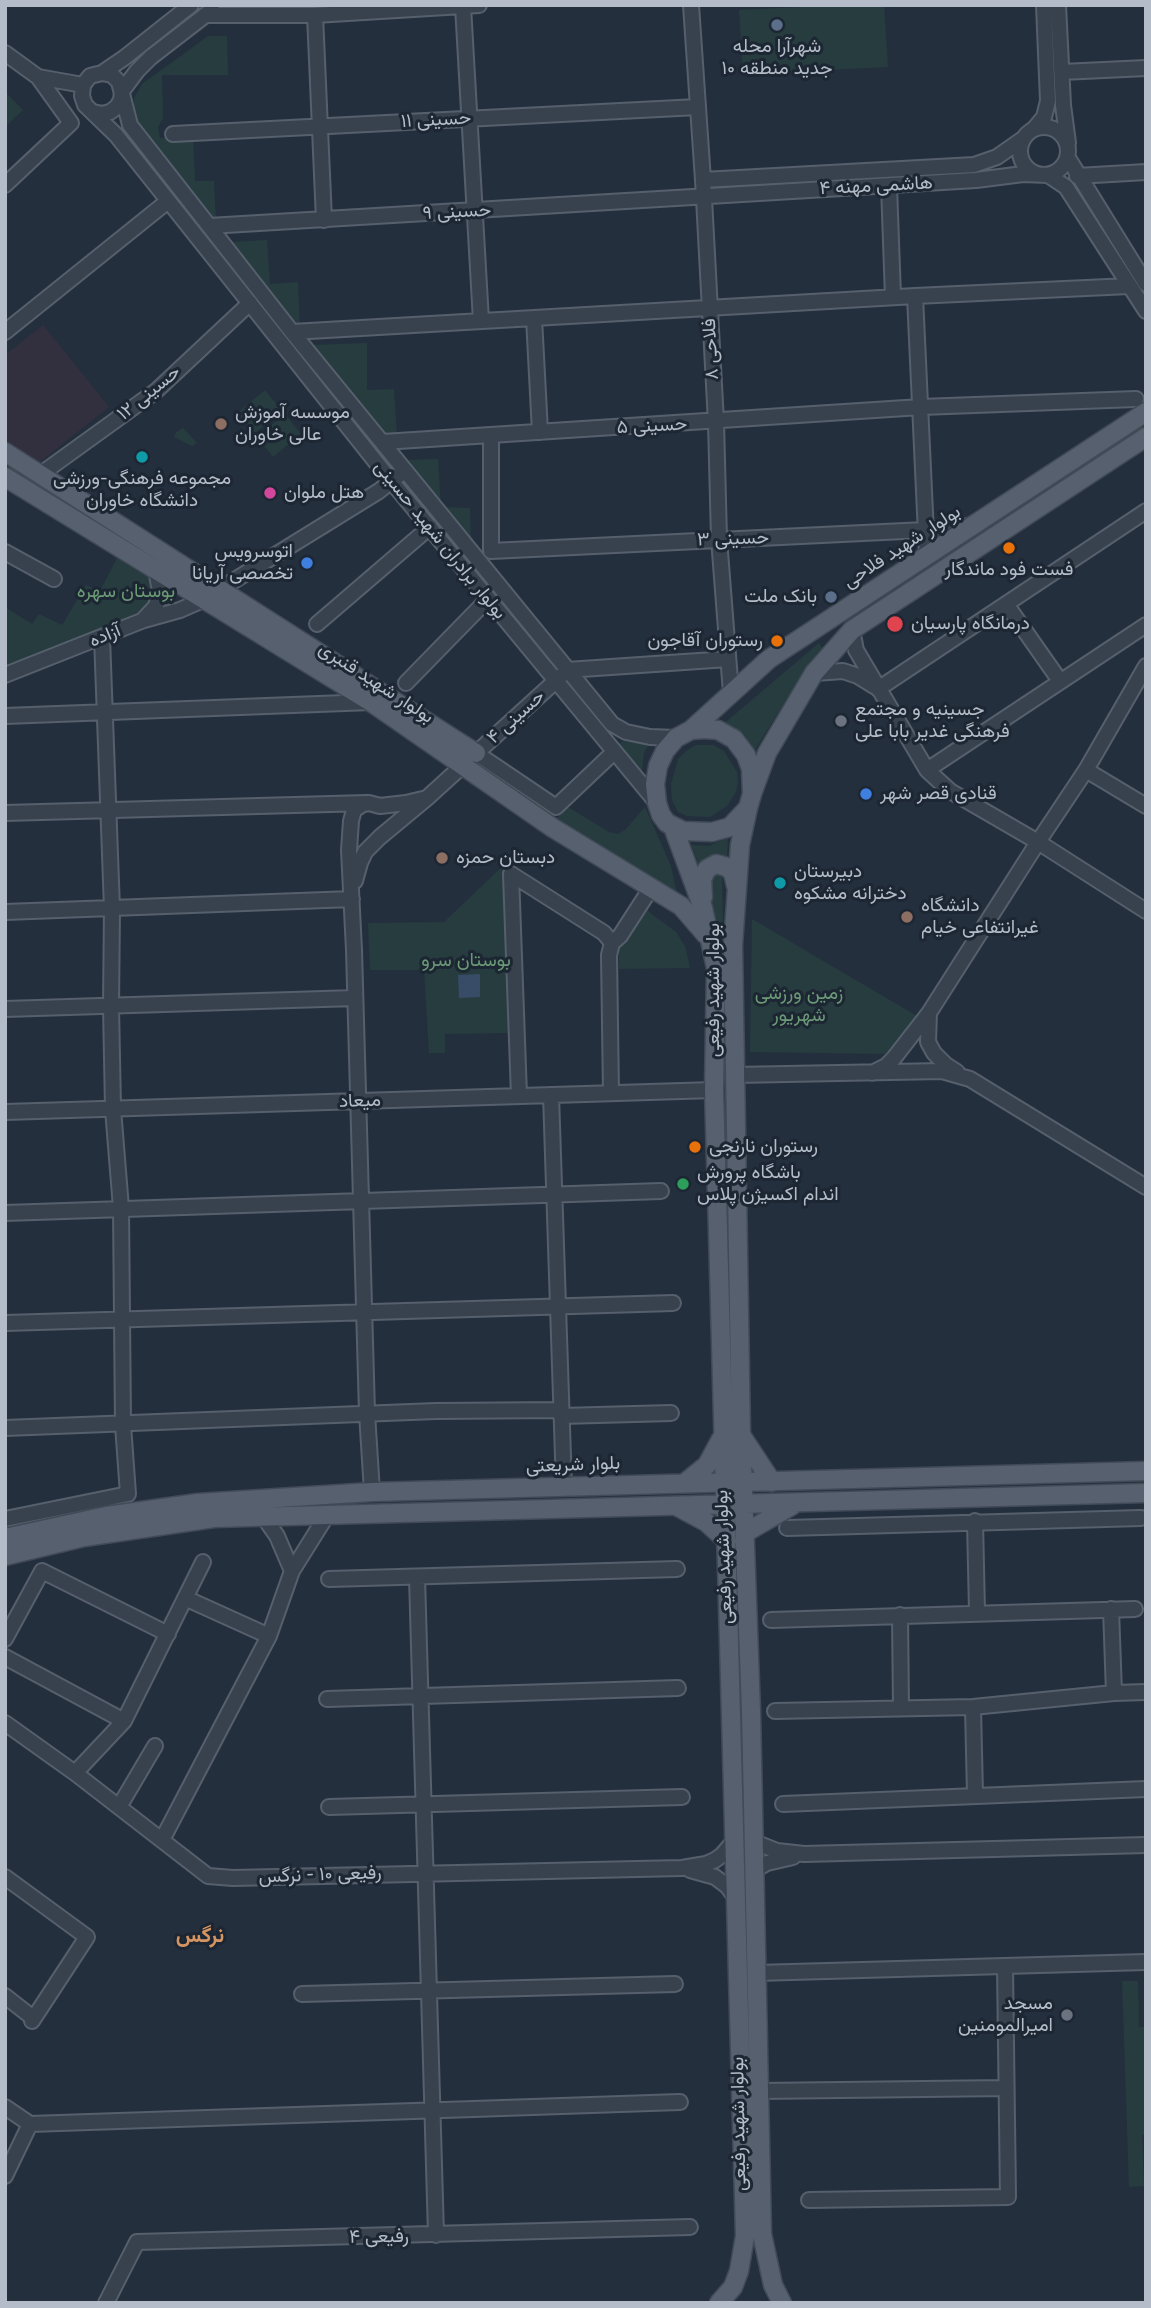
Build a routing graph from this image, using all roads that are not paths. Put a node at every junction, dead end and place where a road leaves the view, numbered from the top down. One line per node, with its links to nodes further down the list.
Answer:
1 (191, 5): 12 (street)
2 (219, 5): 8 (street)
3 (480, 5): 7 (street)
4 (691, 5): 17 (street, فلاحی ۸)
5 (1044, 5): 22 (street)
6 (1058, 5): 13 (street)
7 (463, 6): 9 (street); 19 (street)
8 (205, 15): 9 (street); 16 (street)
9 (315, 15): 20 (street)
10 (5, 53): 14 (street)
11 (1146, 68): 13 (street)
12 (102, 72): 15 (street); 16 (street)
13 (1062, 72): 23 (street)
14 (38, 77): 15 (street); 28 (street)
15 (83, 85): 18 (street)
16 (122, 91): 18 (street); 34 (street, بولوار برادران شهید حسینی)
17 (698, 107): 19 (street, حسینی ۱۱); 27 (street, فلاحی ۸)
18 (93, 112): 31 (street, بولوار برادران شهید حسینی)
19 (469, 118): 20 (street, حسینی ۱۱); 32 (street)
20 (319, 125): 21 (street, حسینی ۱۱); 33 (street)
21 (173, 134)
22 (1029, 134): 23 (street); 25 (street); 27 (street, هاشمی مهنه ۴)
23 (1068, 151): 25 (street); 26 (street)
24 (1146, 172): 26 (street)
25 (1048, 175): 29 (street, هاشمی مهنه ۴); 36 (street)
26 (1077, 176): 35 (street)
27 (703, 180): 30 (street, فلاحی ۸)
28 (5, 185)
29 (889, 186): 30 (street, هاشمی مهنه ۴); 38 (street)
30 (704, 197): 32 (street, حسینی ۹); 40 (street, فلاحی ۸)
31 (168, 201): 39 (street, بولوار برادران شهید حسینی); 44 (street)
32 (474, 211): 33 (street, حسینی ۹); 43 (street)
33 (324, 220): 34 (street, حسینی ۹)
34 (209, 226): 45 (street, بولوار برادران شهید حسینی)
35 (1146, 284)
36 (1129, 286): 37 (street); 41 (street)
37 (915, 296): 38 (street); 47 (street)
38 (893, 297): 40 (street)
39 (250, 303): 55 (street, حسینی ۱۲); 57 (street, بولوار برادران شهید حسینی)
40 (709, 307): 42 (street); 48 (street, فلاحی ۸)
41 (1146, 311)
42 (534, 318): 43 (street); 49 (street)
43 (481, 321): 45 (street)
44 (5, 332)
45 (292, 332): 52 (street, بولوار برادران شهید حسینی)
46 (1141, 406): 47 (street, حسینی ۵); 59 (main road, بولوار شهید فلاحی)
47 (921, 407): 48 (street, حسینی ۵); 61 (street)
48 (716, 422): 49 (street, حسینی ۵); 62 (street, فلاحی ۸)
49 (540, 432): 50 (street, حسینی ۵)
50 (491, 435): 52 (street, حسینی ۵); 62 (street, حسینی ۳)
51 (1146, 437): 74 (main road)
52 (383, 442): 54 (street, بولوار برادران شهید حسینی)
53 (5, 452): 55 (main road, بولوار شهید قنبری)
54 (406, 471): 57 (street); 77 (street, بولوار برادران شهید حسینی)
55 (41, 474): 67 (main road, بولوار شهید قنبری)
56 (5, 477): 65 (main road, بولوار شهید قنبری)
57 (391, 481): 60 (street, بولوار برادران شهید حسینی); 67 (street)
58 (1146, 511): 70 (street)
59 (975, 526): 61 (street, حسینی ۳); 64 (main road, بولوار شهید فلاحی)
60 (429, 527): 69 (street, بولوار برادران شهید حسینی); 72 (street)
61 (925, 530): 62 (street, حسینی ۳); 64 (street)
62 (719, 539): 76 (street, فلاحی ۸)
63 (5, 552): 66 (street)
64 (927, 556): 85 (main road, بولوار شهید فلاحی)
65 (156, 569): 68 (main road, بولوار شهید قنبری); 71 (street)
66 (54, 579)
67 (222, 589): 91 (main road, بولوار شهید قنبری)
68 (205, 599): 71 (street, آزاده); 86 (main road, بولوار شهید قنبری)
69 (488, 599): 81 (street, بولوار برادران شهید حسینی); 83 (street)
70 (1006, 604): 82 (street); 84 (street)
71 (144, 620): 75 (street, آزاده)
72 (317, 624)
73 (1146, 625): 82 (street)
74 (852, 630): 79 (main road); 84 (street)
75 (102, 637): 80 (street, آزاده); 87 (street)
76 (728, 659): 77 (street); 85 (street, فلاحی ۸)
77 (567, 670): 81 (street, حسینی ۴); 89 (street, بولوار برادران شهید حسینی)
78 (1144, 672): 93 (street)
79 (814, 674): 84 (street); 95 (main road)
80 (5, 675)
81 (556, 681): 90 (street, بولوار برادران شهید حسینی); 91 (street, حسینی ۴)
82 (1060, 681): 92 (street)
83 (406, 683)
84 (878, 689): 92 (street)
85 (731, 693): 89 (main road, بولوار شهید فلاحی)
86 (371, 702): 87 (street); 91 (main road, بولوار شهید قنبری)
87 (104, 712): 88 (street); 100 (street)
88 (5, 716)
89 (684, 734): 95 (main road); 97 (main road)
90 (614, 752): 91 (street, بولوار شهید قنبری); 97 (street, بولوار برادران شهید حسینی)
91 (469, 759): 94 (street, حسینی ۴); 106 (main road, بولوار شهید قنبری)
92 (927, 770): 105 (street)
93 (1086, 770): 99 (street); 105 (street)
94 (427, 797): 98 (street); 104 (street, حسینی ۴)
95 (750, 801): 103 (main road); 107 (main road, بولوار شهید رفیعی)
96 (326, 802): 98 (street); 100 (street); 102 (street)
97 (657, 803): 103 (main road)
98 (374, 804): 102 (street); 104 (street)
99 (1146, 806)
100 (107, 809): 101 (street); 110 (street)
101 (5, 813)
102 (351, 818): 104 (street); 108 (street)
103 (673, 827): 109 (main road, بولوار شهید رفیعی)
104 (382, 835): 108 (street, حسینی ۴)
105 (1038, 842): 111 (street); 118 (street)
106 (651, 888): 113 (main road, بولوار شهید قنبری); 114 (street)
107 (736, 890): 109 (main road); 120 (main road, بولوار شهید رفیعی)
108 (352, 899): 110 (street); 115 (street)
109 (703, 908): 113 (main road, بولوار شهید رفیعی)
110 (112, 909): 112 (street); 116 (street)
111 (1146, 911)
112 (5, 912)
113 (710, 940): 122 (main road, بولوار شهید رفیعی)
114 (612, 943): 123 (street); 125 (street)
115 (355, 998): 116 (street); 126 (street)
116 (111, 1006): 117 (street); 127 (street)
117 (5, 1009)
118 (929, 1013): 119 (street); 121 (street)
119 (873, 1073): 120 (street); 121 (street)
120 (735, 1075): 145 (main road, بولوار شهید رفیعی)
121 (970, 1079): 129 (street)
122 (714, 1090): 123 (street, میعاد); 145 (main road, بولوار شهید رفیعی)
123 (611, 1094): 124 (street, میعاد)
124 (551, 1095): 125 (street, میعاد); 131 (street)
125 (519, 1096): 126 (street, میعاد)
126 (358, 1101): 127 (street, میعاد); 132 (street)
127 (113, 1109): 128 (street, میعاد); 133 (street)
128 (5, 1112)
129 (1146, 1187)
130 (661, 1191): 131 (street)
131 (554, 1195): 132 (street); 136 (street)
132 (362, 1201): 133 (street); 137 (street)
133 (121, 1208): 134 (street); 138 (street)
134 (5, 1213)
135 (673, 1303): 136 (street)
136 (557, 1305): 137 (street); 142 (street)
137 (364, 1311): 138 (street); 140 (street)
138 (121, 1318): 139 (street); 143 (street)
139 (5, 1323)
140 (367, 1413): 142 (street); 143 (street); 152 (street)
141 (671, 1413): 142 (street)
142 (561, 1416): 151 (street)
143 (123, 1425): 144 (street); 160 (street)
144 (5, 1428)
145 (732, 1436): 147 (main road); 148 (main road, بولوار شهید رفیعی); 149 (main road, بولوار شهید رفیعی); 150 (main road)
146 (1146, 1471): 150 (main road, بلوار شریعتی)
147 (686, 1482): 148 (main road, بلوار شریعتی); 151 (main road, بلوار شریعتی)
148 (724, 1482): 149 (main road, بلوار شریعتی); 155 (main road, بولوار شهید رفیعی)
149 (743, 1482): 150 (main road, بلوار شریعتی); 155 (main road, بولوار شهید رفیعی)
150 (772, 1482)
151 (564, 1487): 152 (main road, بلوار شریعتی)
152 (372, 1492): 164 (main road, بلوار شریعتی)
153 (1146, 1493): 154 (main road)
154 (795, 1503): 155 (main road); 163 (main road)
155 (735, 1504): 156 (main road); 163 (main road, بولوار شهید رفیعی); 165 (main road, بولوار شهید رفیعی)
156 (675, 1505): 157 (main road); 165 (main road)
157 (327, 1514): 158 (main road); 169 (street)
158 (263, 1516): 166 (main road); 169 (street)
159 (1141, 1518): 161 (street)
160 (5, 1519)
161 (975, 1521): 162 (street); 175 (street)
162 (787, 1528)
163 (745, 1533): 202 (main road, بولوار شهید رفیعی)
164 (5, 1538)
165 (727, 1541): 202 (main road, بولوار شهید رفیعی)
166 (5, 1556)
167 (203, 1562): 172 (street)
168 (677, 1569): 170 (street)
169 (292, 1572): 179 (street)
170 (417, 1577): 171 (street); 185 (street)
171 (329, 1579)
172 (185, 1598): 178 (street); 179 (street)
173 (1111, 1609): 174 (street); 175 (street); 184 (street)
174 (1135, 1609)
175 (977, 1612): 176 (street)
176 (900, 1615): 177 (street); 188 (street)
177 (771, 1620)
178 (167, 1634): 180 (street); 190 (street)
179 (269, 1636): 201 (street)
180 (5, 1639)
181 (5, 1657): 190 (street)
182 (678, 1688): 185 (street)
183 (1146, 1692): 184 (street)
184 (1114, 1693): 187 (street)
185 (420, 1696): 186 (street); 198 (street)
186 (327, 1699)
187 (973, 1707): 188 (street); 195 (street)
188 (901, 1708): 189 (street)
189 (775, 1711)
190 (124, 1721): 193 (street)
191 (6, 1726): 193 (street, رفیعی ۱۰ - نرگس)
192 (155, 1746): 199 (street)
193 (75, 1773): 199 (street, رفیعی ۱۰ - نرگس)
194 (1146, 1788): 195 (street)
195 (975, 1795): 197 (street)
196 (682, 1797): 198 (street)
197 (783, 1804)
198 (423, 1805): 200 (street); 207 (street)
199 (119, 1807): 201 (street, رفیعی ۱۰ - نرگس)
200 (329, 1807)
201 (162, 1840): 207 (street, رفیعی ۱۰ - نرگس)
202 (744, 1841): 204 (street); 205 (street); 206 (main road, بولوار شهید رفیعی); 209 (main road, بولوار شهید رفیعی)
203 (1146, 1845): 204 (street)
204 (804, 1854): 206 (street)
205 (682, 1868): 207 (street, رفیعی ۱۰ - نرگس); 209 (street)
206 (753, 1871): 212 (main road, بولوار شهید رفیعی)
207 (425, 1872): 214 (street)
208 (5, 1877): 216 (street)
209 (735, 1897): 228 (main road, بولوار شهید رفیعی)
210 (1146, 1962): 211 (street)
211 (1005, 1966): 212 (street); 217 (street)
212 (756, 1973): 218 (main road, بولوار شهید رفیعی)
213 (675, 1984): 214 (street)
214 (429, 1992): 215 (street); 221 (street)
215 (302, 1994)
216 (5, 1996)
217 (1006, 2088): 218 (street); 224 (street)
218 (759, 2091): 227 (main road, بولوار شهید رفیعی)
219 (680, 2102): 221 (street)
220 (5, 2107): 222 (street)
221 (433, 2111): 222 (street); 226 (street)
222 (30, 2124): 223 (street)
223 (5, 2176)
224 (809, 2200)
225 (690, 2227): 226 (street, رفیعی ۴)
226 (436, 2235): 229 (street, رفیعی ۴)
227 (773, 2285): 231 (main road); 232 (main road, بولوار شهید رفیعی)
228 (737, 2295): 230 (main road, بولوار شهید رفیعی)
229 (106, 2303)
230 (719, 2303)
231 (765, 2303)
232 (782, 2303)

